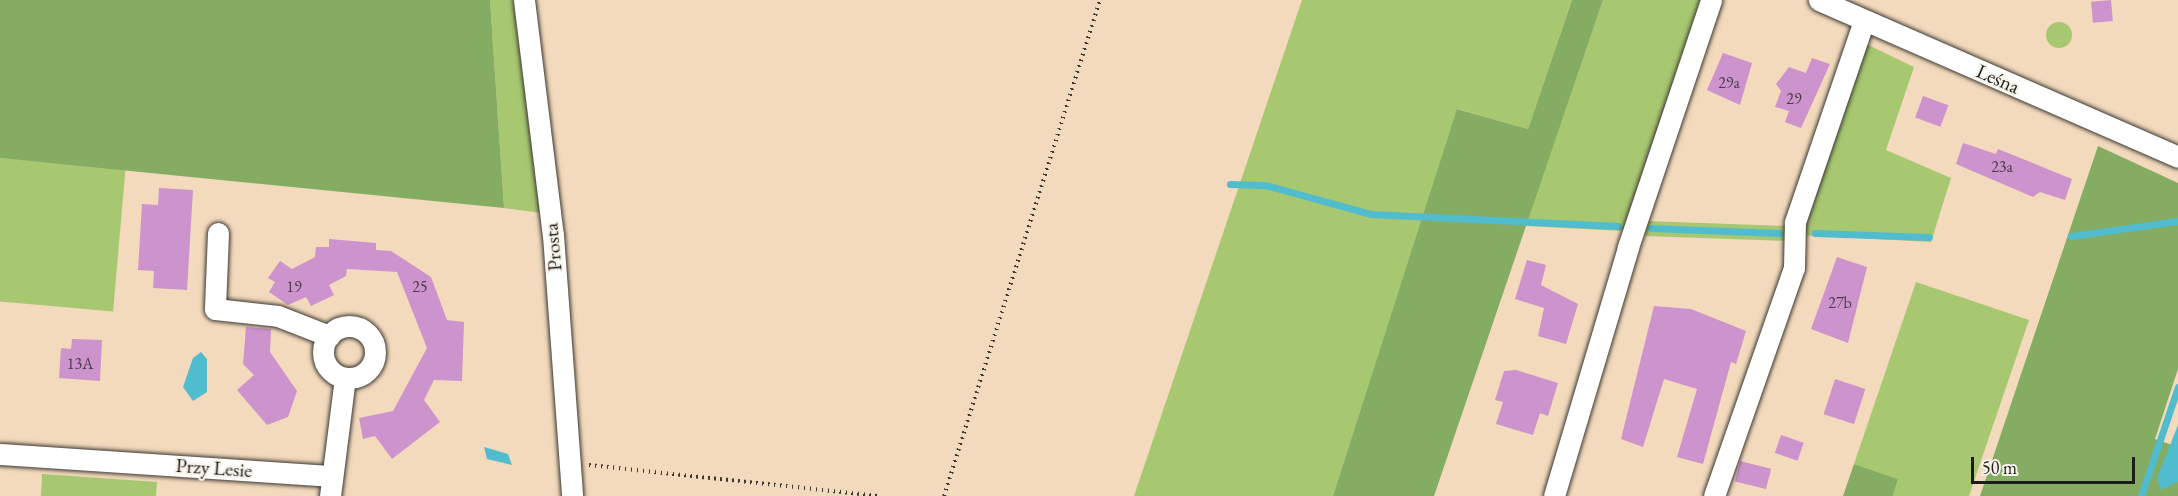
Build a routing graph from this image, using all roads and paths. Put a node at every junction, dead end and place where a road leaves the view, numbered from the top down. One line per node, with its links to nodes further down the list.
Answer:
1 (524, 0): 11 (street, Prosta)
2 (1100, 0): 15 (path)
3 (1711, 0): 16 (street)
4 (1819, 0): 5 (street, Leśna)
5 (1864, 20): 6 (street, Leśna); 17 (street)
6 (2178, 158)
7 (218, 233): 8 (street)
8 (328, 336): 9 (street); 9 (street)
9 (345, 378): 12 (street, Przy Lesie)
10 (0, 454): 12 (street, Przy Lesie)
11 (571, 467): 13 (street, Prosta); 14 (path)
12 (330, 486)
13 (572, 496)
14 (877, 496)
15 (944, 496)
16 (1554, 496)
17 (1714, 496)

